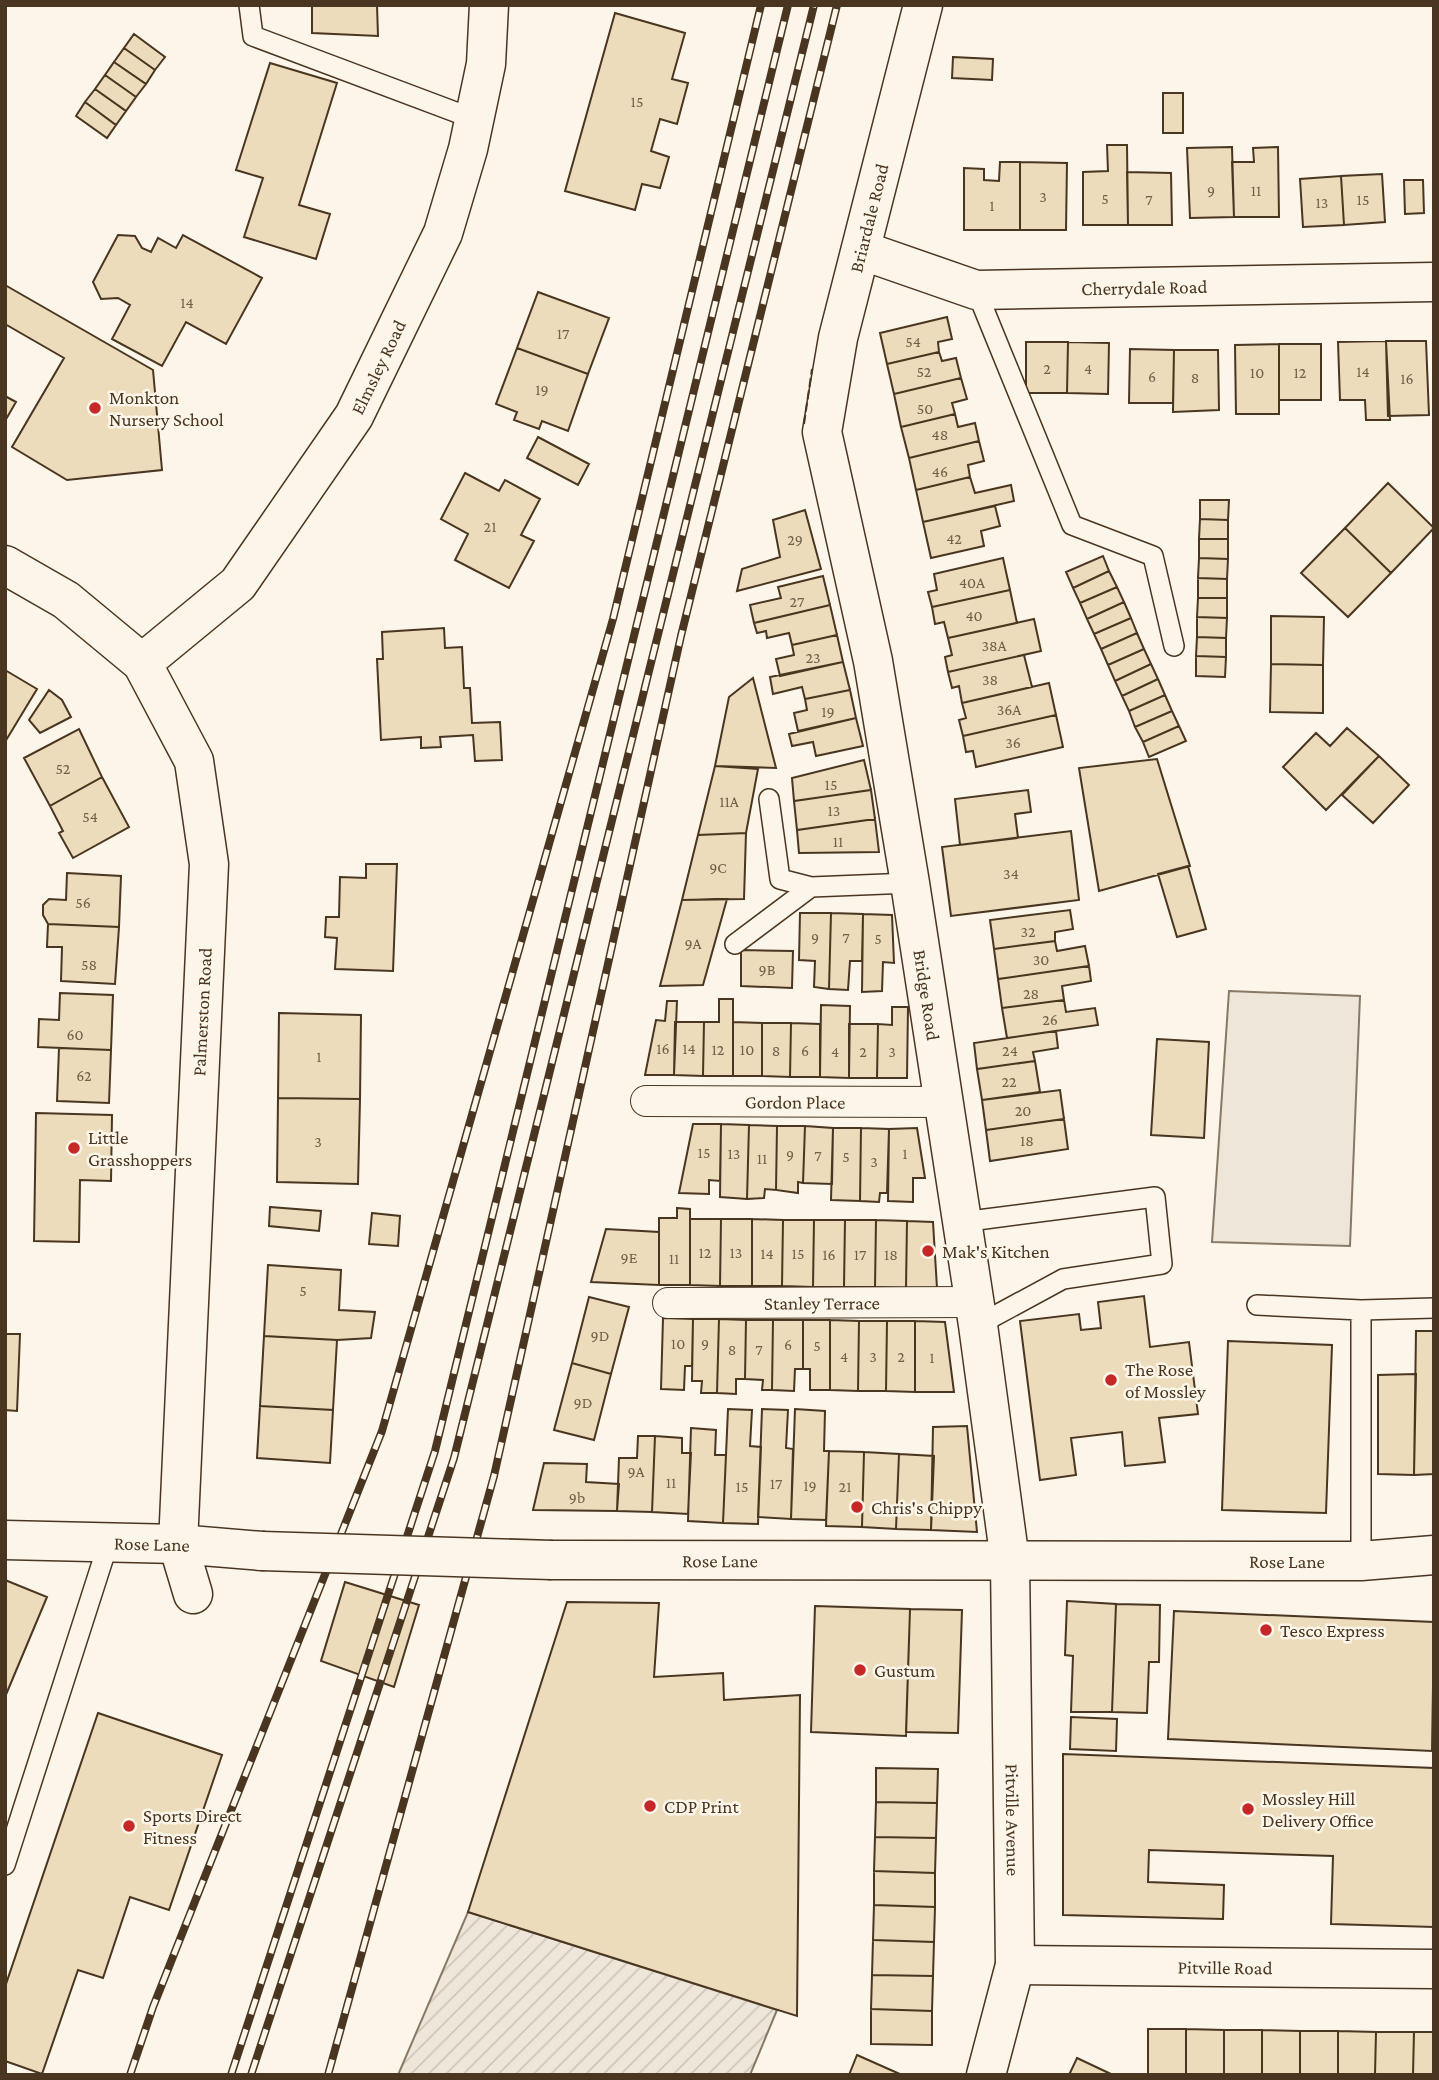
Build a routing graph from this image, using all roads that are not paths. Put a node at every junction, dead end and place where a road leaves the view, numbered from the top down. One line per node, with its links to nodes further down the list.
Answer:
1 (250, 5): 4 (lane)
2 (489, 5): 4 (street, Elmsley Road)
3 (923, 5): 5 (street, Briardale Road)
4 (474, 119): 11 (street, Elmsley Road)
5 (861, 250): 7 (street, Cherrydale Road); 8 (street, Briardale Road)
6 (1434, 282): 7 (street, Cherrydale Road)
7 (976, 290): 10 (lane)
8 (822, 432): 13 (street, Bridge Road)
9 (5, 565): 11 (street, Palmerston Road)
10 (1174, 646)
11 (142, 663): 26 (street, Palmerston Road)
12 (769, 799): 14 (lane)
13 (910, 883): 14 (lane); 17 (street, Bridge Road)
14 (811, 887): 15 (lane)
15 (735, 944)
16 (646, 1101): 17 (street, Gordon Place)
17 (944, 1102): 18 (street, Bridge Road)
18 (962, 1222): 23 (street, Bridge Road); 23 (lane)
19 (668, 1303): 23 (street, Stanley Terrace)
20 (1257, 1305): 22 (lane)
21 (1434, 1308): 22 (lane)
22 (1361, 1310): 29 (lane)
23 (977, 1314): 28 (street, Bridge Road)
24 (5, 1539): 25 (street, Rose Lane)
25 (108, 1544): 26 (street, Rose Lane); 31 (lane)
26 (178, 1544): 28 (street, Rose Lane, bridge); 30 (street, Palmerston Road)
27 (1434, 1555): 29 (street, Rose Lane)
28 (1010, 1561): 29 (street, Rose Lane); 32 (street, Pitville Avenue)
29 (1361, 1561)
30 (193, 1594)
31 (5, 1865)
32 (1016, 1965): 33 (street, Pitville Road); 34 (street, Pitville Avenue)
33 (1434, 1969)
34 (986, 2075)

